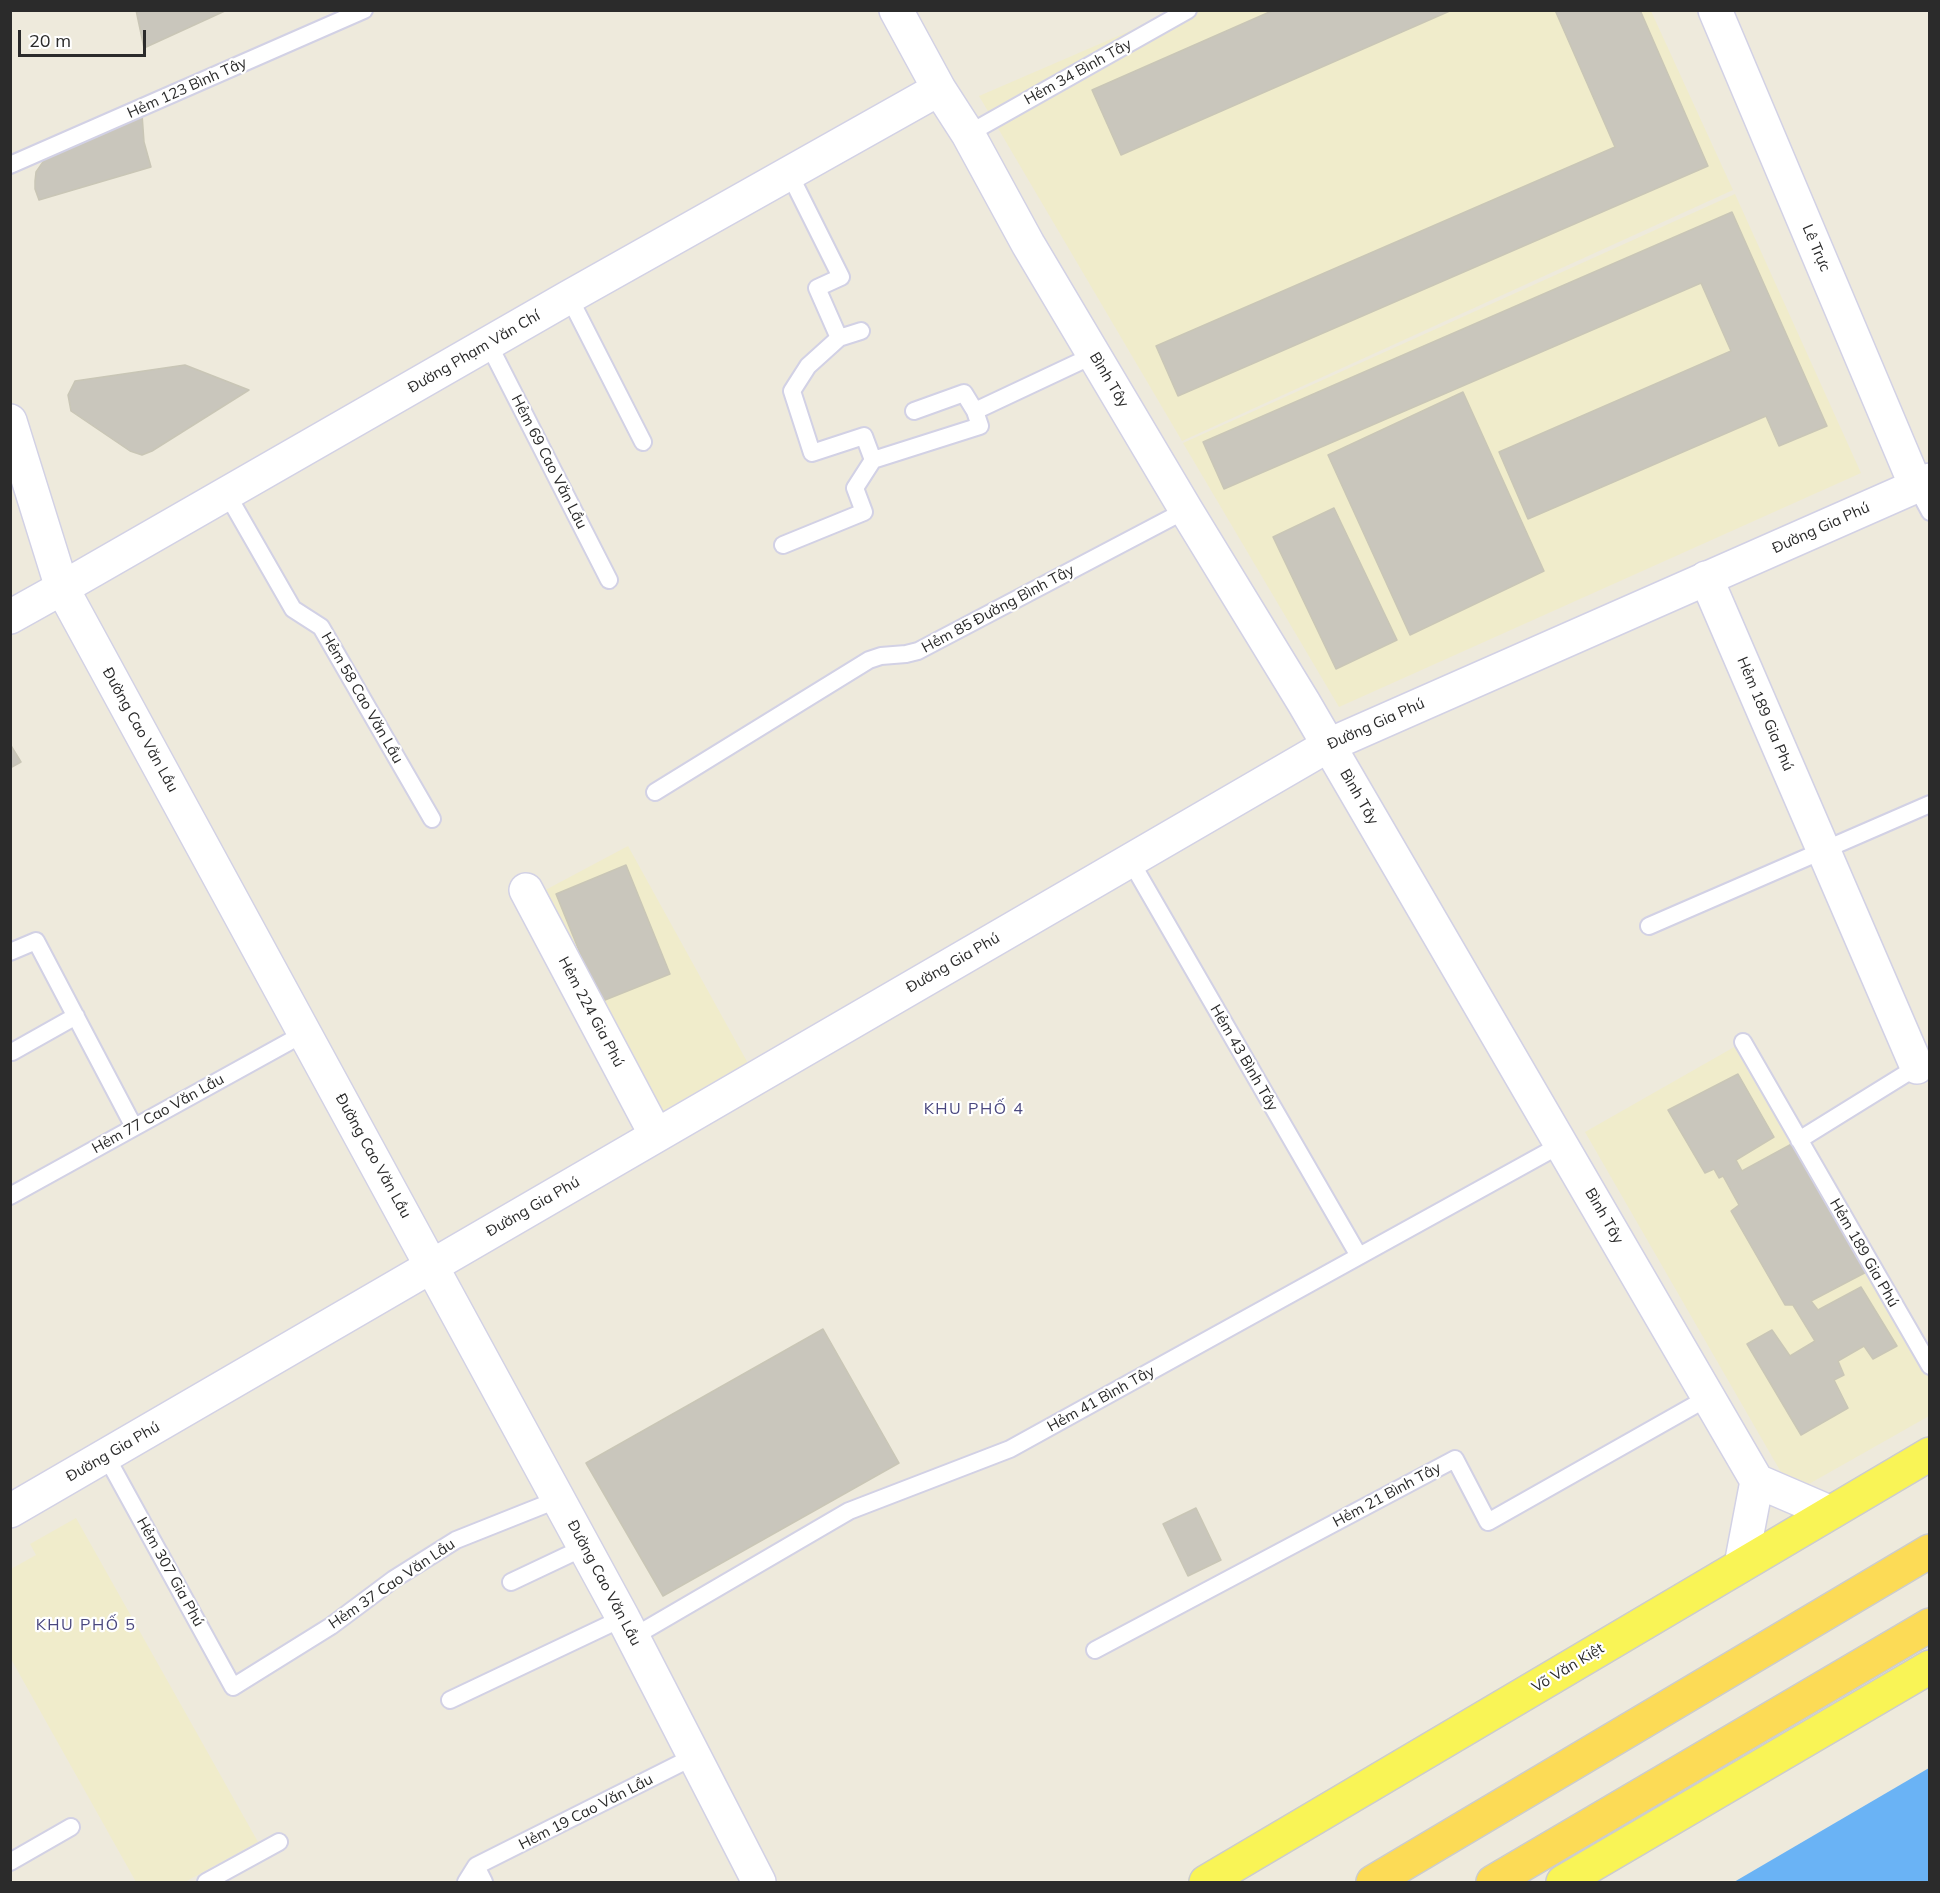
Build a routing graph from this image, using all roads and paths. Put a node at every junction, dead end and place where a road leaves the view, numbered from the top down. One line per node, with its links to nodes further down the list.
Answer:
1 (364, 10): 7 (lane, Hẻm 123 Bình Tây)
2 (896, 10): 5 (street, Bình Tây)
3 (1188, 10): 6 (lane, Hẻm 34 Bình Tây)
4 (1715, 10): 19 (street, Lê Trực)
5 (939, 89): 6 (street, Bình Tây); 8 (street, Đường Phạm Văn Chí)
6 (968, 135): 13 (street, Bình Tây)
7 (10, 165)
8 (789, 173): 9 (street, Đường Phạm Văn Chí); 11 (lane)
9 (569, 297): 12 (street, Đường Phạm Văn Chí); 17 (lane)
10 (861, 331): 11 (lane)
11 (839, 338): 18 (lane)
12 (488, 344): 20 (street, Đường Phạm Văn Chí); 24 (lane, Hẻm 69 Cao Văn Lầu)
13 (1094, 356): 15 (lane); 21 (street, Bình Tây)
14 (914, 411): 15 (lane)
15 (975, 411): 18 (lane)
16 (10, 421): 25 (street, Đường Cao Văn Lầu)
17 (643, 442)
18 (873, 460): 22 (lane)
19 (1925, 493): 23 (street, Đường Gia Phú)
20 (227, 494): 25 (street, Đường Phạm Văn Chí); 30 (lane, Hẻm 58 Cao Văn Lầu)
21 (1186, 510): 27 (street, Bình Tây); 28 (lane, Hẻm 85 Đường Bình Tây)
22 (783, 545)
23 (1706, 578): 27 (street, Đường Gia Phú); 31 (street, Hẻm 189 Gia Phú)
24 (609, 580)
25 (62, 588): 26 (street, Đường Phạm Văn Chí); 37 (street, Đường Cao Văn Lầu)
26 (10, 617)
27 (1329, 745): 32 (street, Đường Gia Phú); 44 (street, Bình Tây)
28 (655, 792)
29 (1929, 804): 31 (lane)
30 (432, 819)
31 (1824, 850): 34 (lane); 40 (street, Hẻm 189 Gia Phú)
32 (1130, 860): 42 (street, Đường Gia Phú); 46 (lane, Hẻm 43 Bình Tây)
33 (526, 890): 42 (street, Hẻm 224 Gia Phú)
34 (1649, 926)
35 (10, 952): 36 (lane)
36 (76, 1016): 39 (lane); 41 (lane)
37 (305, 1033): 41 (lane, Hẻm 77 Cao Văn Lầu); 47 (street, Đường Cao Văn Lầu)
38 (1743, 1042): 43 (lane, Hẻm 189 Gia Phú)
39 (12, 1052)
40 (1923, 1064): 43 (lane, Hẻm 189 Gia Phú)
41 (135, 1128): 45 (lane, Hẻm 77 Cao Văn Lầu)
42 (656, 1135): 47 (street, Đường Gia Phú)
43 (1799, 1140): 48 (lane, Hẻm 189 Gia Phú)
44 (1562, 1144): 46 (lane, Hẻm 41 Bình Tây); 49 (street, Bình Tây)
45 (10, 1196)
46 (1359, 1256): 61 (lane, Hẻm 41 Bình Tây)
47 (432, 1266): 51 (street, Đường Gia Phú); 53 (street, Đường Cao Văn Lầu)
48 (1929, 1366)
49 (1709, 1397): 52 (street, Bình Tây); 62 (lane, Hẻm 21 Bình Tây)
50 (1929, 1454): 55 (main road, Võ Văn Kiệt)
51 (106, 1456): 54 (street, Đường Gia Phú); 64 (lane, Hẻm 307 Gia Phú)
52 (1757, 1481): 55 (street); 58 (street)
53 (559, 1499): 56 (street, Đường Cao Văn Lầu); 64 (lane, Hẻm 37 Cao Văn Lầu)
54 (10, 1511)
55 (1829, 1512): 58 (main road, Võ Văn Kiệt)
56 (585, 1547): 59 (lane); 61 (street, Đường Cao Văn Lầu)
57 (1929, 1551): 76 (highway)
58 (1741, 1564): 75 (main road, Võ Văn Kiệt)
59 (511, 1582)
60 (1929, 1625): 77 (highway)
61 (628, 1628): 65 (lane, Hẻm 41 Bình Tây); 66 (street, Đường Cao Văn Lầu)
62 (1095, 1650)
63 (1929, 1667): 78 (main road)
64 (233, 1687)
65 (450, 1701)
66 (695, 1756): 70 (lane, Hẻm 19 Cao Văn Lầu); 74 (street, Đường Cao Văn Lầu)
67 (71, 1827): 69 (lane)
68 (279, 1842): 71 (lane)
69 (10, 1862)
70 (476, 1866): 72 (lane); 73 (lane)
71 (206, 1882)
72 (466, 1882)
73 (484, 1882)
74 (759, 1882)
75 (1206, 1882)
76 (1373, 1882)
77 (1493, 1882)
78 (1563, 1882)

